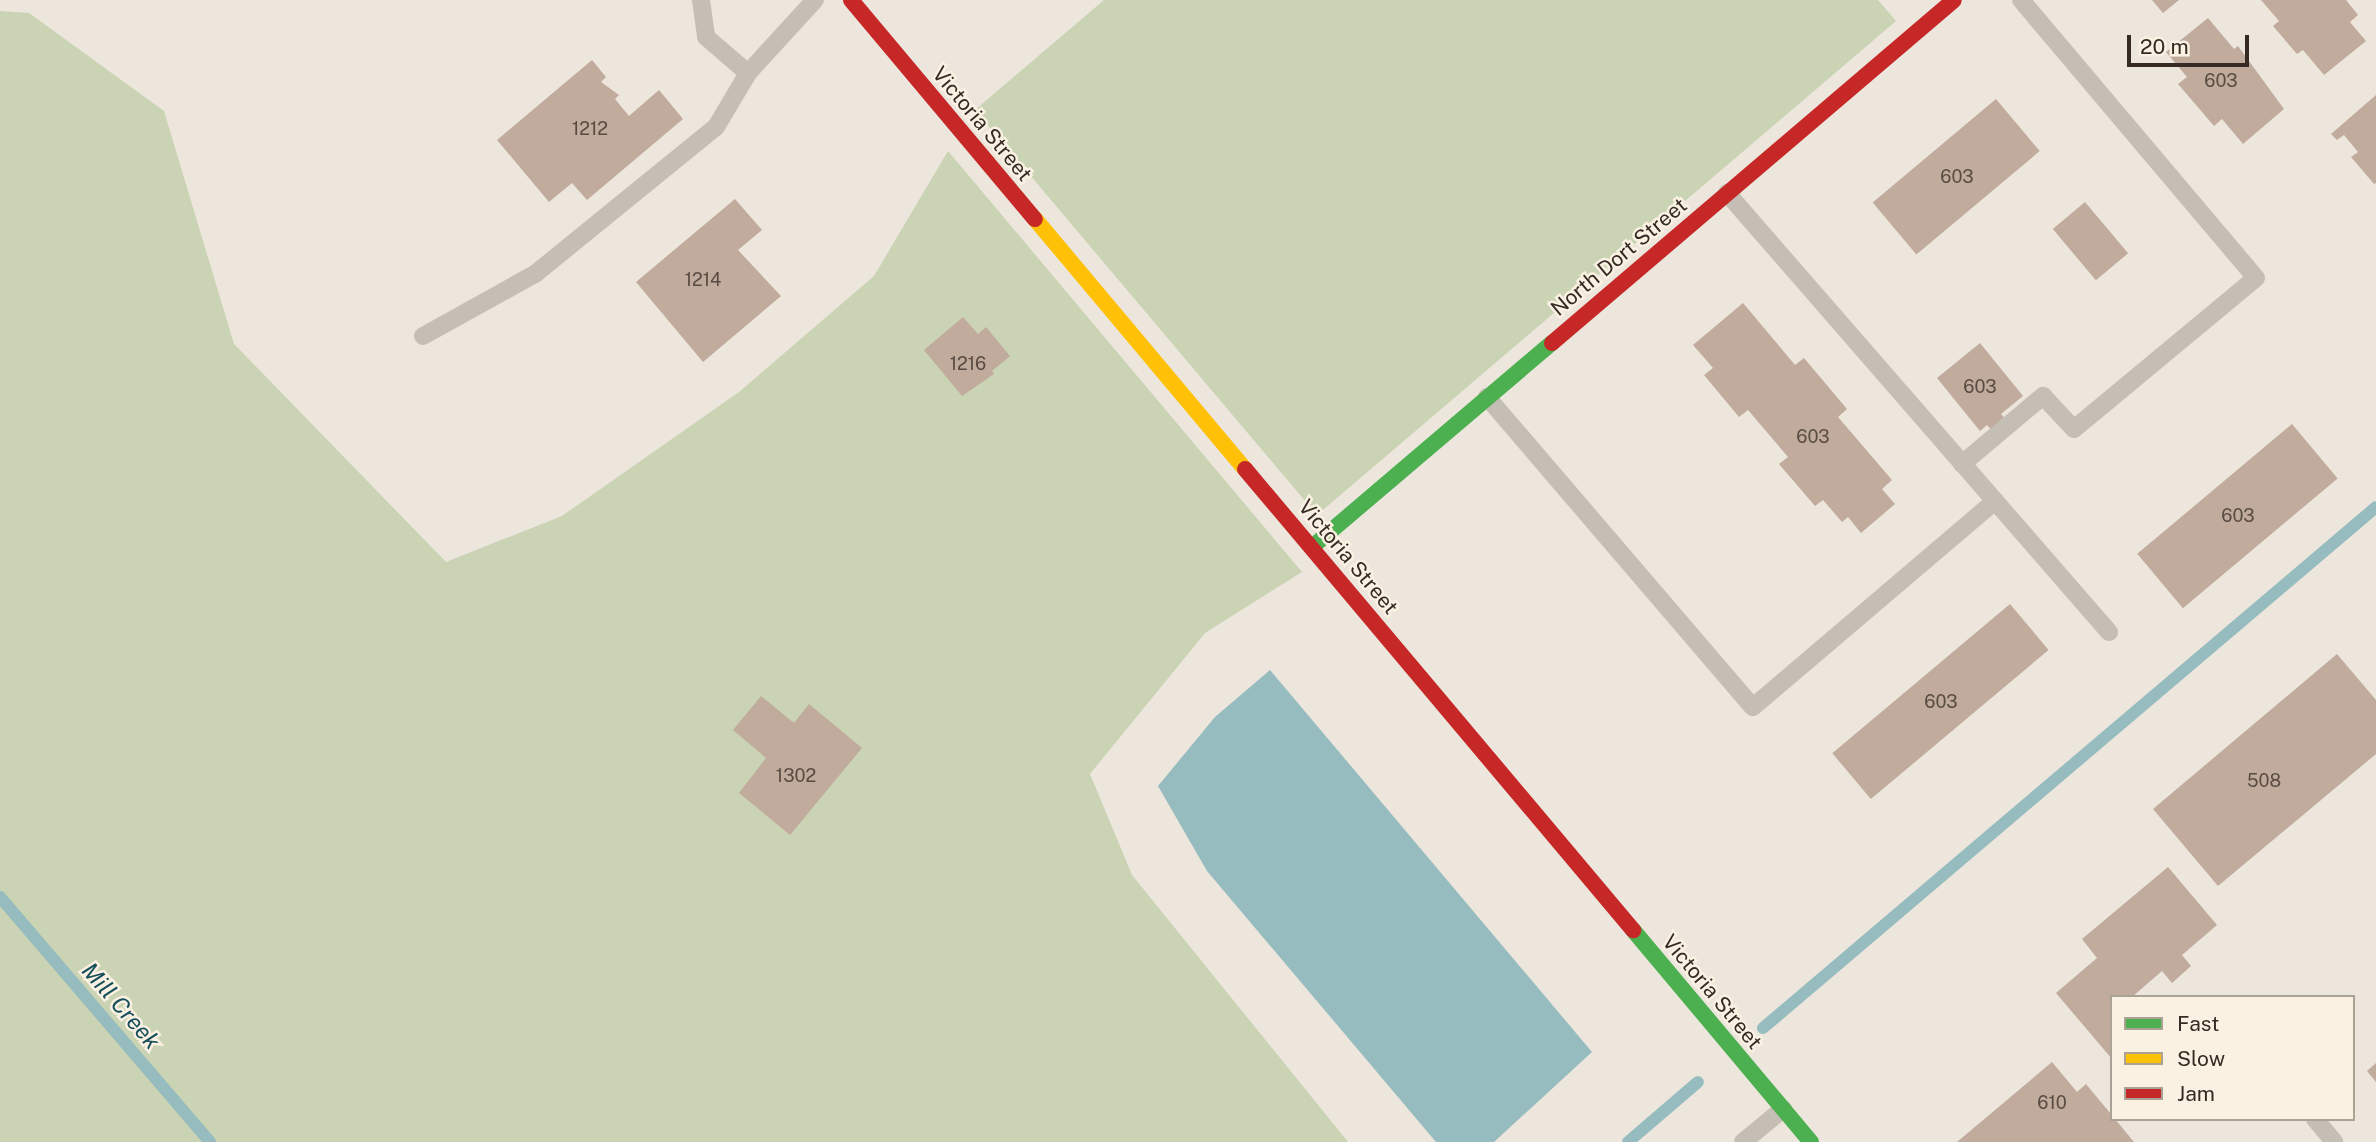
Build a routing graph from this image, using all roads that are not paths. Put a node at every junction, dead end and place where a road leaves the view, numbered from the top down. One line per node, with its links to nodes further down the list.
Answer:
1 (701, 0): 6 (lane)
2 (815, 0): 6 (lane)
3 (852, 0): 12 (street, Victoria Street)
4 (1954, 0): 7 (street, North Dort Street)
5 (2021, 0): 10 (lane)
6 (748, 73): 8 (lane)
7 (1727, 193): 9 (street, North Dort Street); 10 (lane)
8 (423, 336)
9 (1488, 397): 11 (lane); 12 (street, North Dort Street)
10 (1962, 464): 11 (lane)
11 (1995, 501): 13 (lane)
12 (1312, 547): 14 (street, Victoria Street)
13 (2109, 632)
14 (1783, 1109): 16 (lane); 17 (street, Victoria Street)
15 (2317, 1121): 18 (lane)
16 (1744, 1142)
17 (1811, 1142)
18 (2334, 1142)

